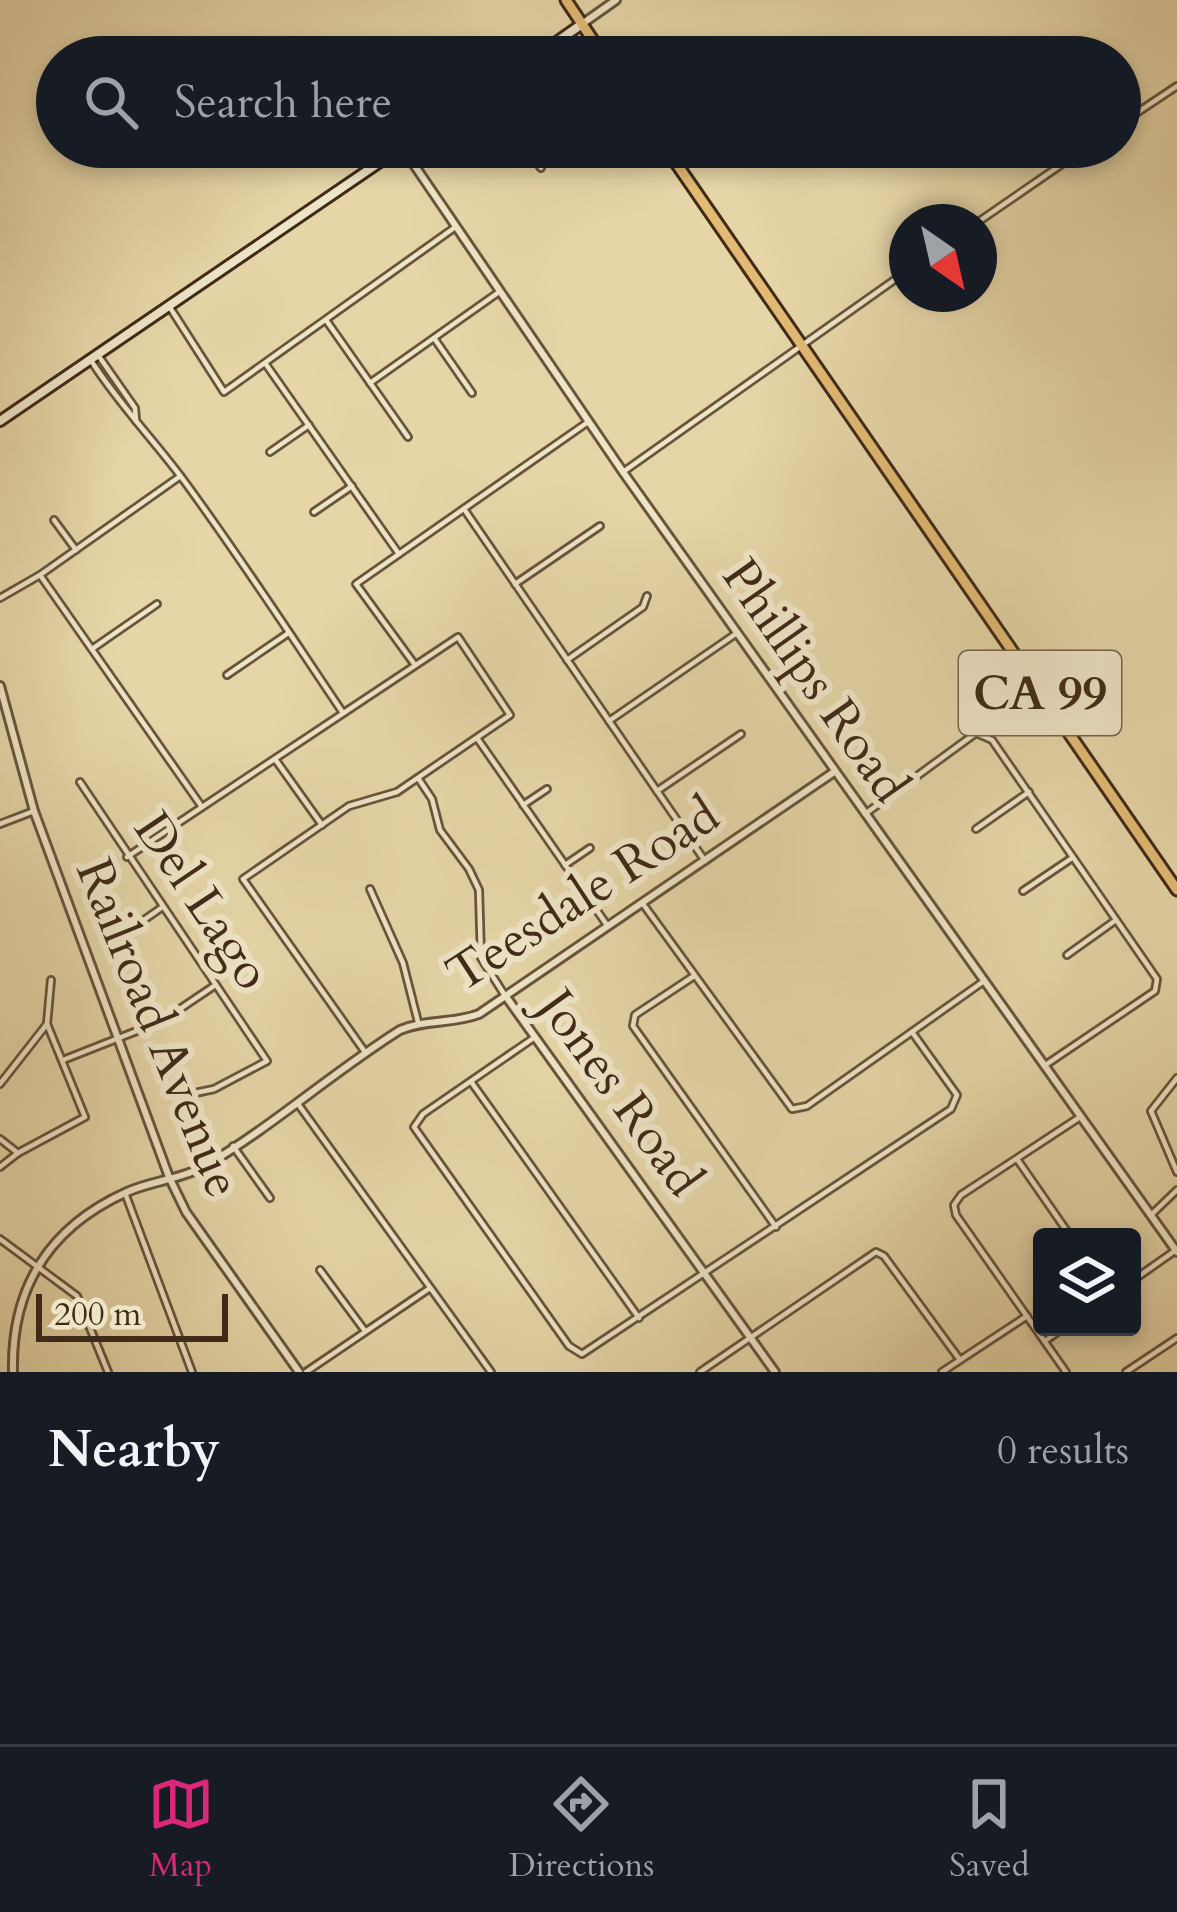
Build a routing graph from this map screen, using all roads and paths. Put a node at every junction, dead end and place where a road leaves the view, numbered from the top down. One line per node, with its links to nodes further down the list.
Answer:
1 (566, 0): 3 (highway)
2 (616, 0): 3 (street)
3 (582, 24): 4 (main road); 5 (highway)
4 (565, 36)
5 (590, 36)
6 (1177, 86): 7 (street)
7 (1141, 110)
8 (371, 168): 16 (main road)
9 (415, 168): 13 (street, Phillips Road)
10 (678, 168): 19 (highway, CA 99)
11 (1056, 168): 12 (street)
12 (997, 209)
13 (454, 228): 15 (street, Phillips Road); 17 (street)
14 (889, 283): 19 (street)
15 (499, 292): 18 (street); 25 (street, Phillips Road)
16 (169, 306): 20 (main road); 21 (street)
17 (326, 320): 21 (street); 22 (street)
18 (434, 338): 22 (street); 23 (street)
19 (799, 345): 29 (street); 74 (highway, CA 99)
20 (94, 357): 24 (main road); 30 (street)
21 (265, 363): 26 (street)
22 (370, 383): 27 (street)
23 (472, 393)
24 (0, 422)
25 (588, 422): 29 (street, Phillips Road); 32 (street)
26 (309, 425): 28 (street); 31 (street)
27 (408, 437)
28 (270, 452)
29 (623, 472): 44 (street, Phillips Road)
30 (181, 476): 36 (street); 43 (street)
31 (352, 486): 33 (street); 37 (street)
32 (464, 509): 37 (street); 39 (street)
33 (314, 512)
34 (54, 520): 36 (street)
35 (600, 526): 39 (street)
36 (76, 550): 38 (street)
37 (399, 554): 47 (street)
38 (40, 575): 41 (street); 45 (street)
39 (515, 584): 46 (street)
40 (647, 596): 46 (street)
41 (0, 598)
42 (157, 604): 45 (street)
43 (289, 633): 48 (street); 50 (street)
44 (737, 633): 51 (street); 55 (street, Phillips Road)
45 (92, 649): 62 (street)
46 (567, 660): 51 (street)
47 (415, 665): 50 (street); 53 (street)
48 (227, 675)
49 (0, 687): 63 (street, Railroad Avenue)
50 (343, 713): 54 (street)
51 (609, 722): 59 (street)
52 (741, 734): 59 (street)
53 (477, 738): 56 (street); 61 (street)
54 (274, 759): 62 (street); 66 (street)
55 (834, 772): 64 (street, Phillips Road); 71 (street, Teesdale Road)
56 (418, 778): 66 (street); 86 (street, Jones Road)
57 (80, 782): 69 (street, Del Lago)
58 (547, 789): 61 (street)
59 (657, 791): 71 (street)
60 (1029, 792): 64 (street); 67 (street); 70 (street)
61 (523, 805): 72 (street)
62 (202, 807): 69 (street)
63 (34, 811): 65 (street); 91 (street, Railroad Avenue)
64 (865, 814): 84 (street, Phillips Road)
65 (0, 824)
66 (322, 825): 92 (street)
67 (976, 829)
68 (590, 848): 72 (street)
69 (127, 857): 77 (street, Del Lago)
70 (1072, 858): 75 (street); 78 (street)
71 (705, 861): 76 (street, Teesdale Road)
72 (565, 865): 80 (street)
73 (370, 889): 87 (street)
74 (1177, 890)
75 (1023, 891)
76 (643, 904): 80 (street, Teesdale Road); 82 (street)
77 (162, 907): 79 (street); 85 (street, Del Lago)
78 (1116, 920): 81 (street); 94 (street)
79 (131, 928)
80 (608, 928): 86 (street, Teesdale Road)
81 (1067, 955)
82 (694, 976): 89 (street); 112 (street)
83 (51, 980): 88 (street)
84 (984, 981): 89 (street); 94 (street, Phillips Road)
85 (215, 985): 91 (street); 98 (street, Del Lago)
86 (507, 998): 87 (street, Teesdale Road); 90 (street, Jones Road)
87 (418, 1022): 92 (street, Teesdale Road)
88 (47, 1024): 93 (street); 97 (street)
89 (912, 1032): 112 (street)
90 (535, 1037): 96 (street); 118 (street, Jones Road)
91 (118, 1038): 93 (street); 107 (street, Railroad Avenue)
92 (365, 1052): 99 (street, Teesdale Road)
93 (63, 1060): 103 (street)
94 (1044, 1066): 100 (street, Phillips Road)
95 (1177, 1078): 106 (street)
96 (471, 1082): 122 (street); 122 (street)
97 (0, 1084)
98 (195, 1093)
99 (296, 1102): 102 (street, Teesdale Road); 120 (street)
100 (1080, 1117): 104 (street); 111 (street, Phillips Road)
101 (0, 1138): 103 (street)
102 (233, 1146): 107 (street, Teesdale Road); 110 (street)
103 (18, 1153): 105 (street)
104 (1017, 1159): 113 (street); 121 (street)
105 (0, 1168)
106 (1177, 1172)
107 (169, 1177): 109 (street, Teesdale Road); 132 (street, Railroad Avenue)
108 (1177, 1190): 111 (street)
109 (125, 1193): 116 (street, Teesdale Road); 131 (street)
110 (270, 1198)
111 (1151, 1216): 115 (street, Phillips Road)
112 (776, 1227): 118 (street)
113 (1065, 1228)
114 (0, 1239): 116 (street)
115 (1176, 1251): 119 (street)
116 (38, 1268): 129 (street, Teesdale Road); 130 (street)
117 (320, 1270): 123 (street)
118 (707, 1274): 122 (street); 125 (street, Jones Road)
119 (1141, 1275)
120 (430, 1288): 123 (street); 133 (street)
121 (1027, 1316): 127 (street); 128 (street)
122 (639, 1318)
123 (365, 1331): 132 (street)
124 (1052, 1336): 127 (street)
125 (750, 1337): 128 (street); 134 (street); 135 (street, Jones Road)
126 (1177, 1338): 138 (street)
127 (1045, 1341): 137 (street)
128 (960, 1360): 136 (street)
129 (13, 1372)
130 (108, 1372)
131 (192, 1372)
132 (303, 1372)
133 (490, 1372)
134 (700, 1372)
135 (776, 1372)
136 (942, 1372)
137 (1066, 1372)
138 (1126, 1372)

